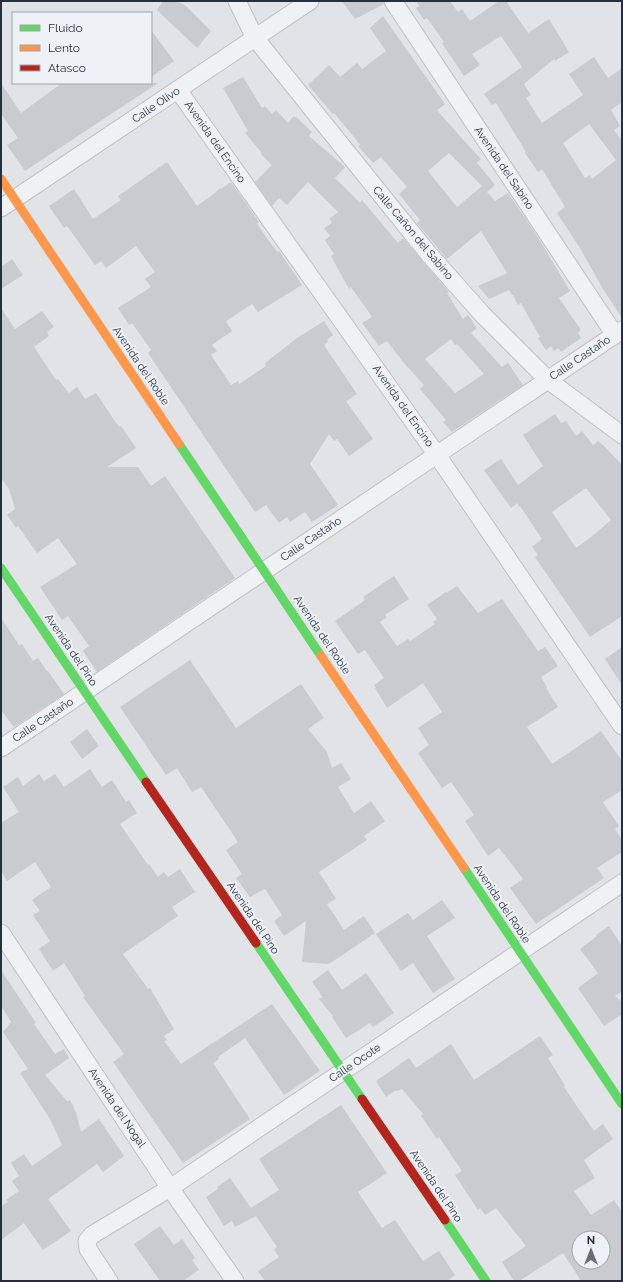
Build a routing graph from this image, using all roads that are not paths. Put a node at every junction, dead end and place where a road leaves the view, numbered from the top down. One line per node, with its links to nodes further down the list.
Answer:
1 (237, 1): 4 (street, Calle Cañon del Sabino)
2 (310, 1): 4 (street, Calle Olivo)
3 (393, 1): 8 (street, Avenida del Sabino)
4 (255, 38): 5 (street, Calle Olivo); 9 (street, Calle Cañon del Sabino)
5 (178, 90): 7 (street, Calle Olivo); 11 (street, Avenida del Encino)
6 (1, 179): 7 (street, Avenida del Roble)
7 (8, 203): 13 (street, Avenida del Roble)
8 (618, 333): 9 (street, Calle Castaño)
9 (548, 380): 10 (street, Calle Cañon del Sabino); 11 (street, Calle Castaño)
10 (622, 435)
11 (437, 455): 13 (street, Calle Castaño); 15 (street, Avenida del Encino)
12 (1, 568): 14 (street, Avenida del Pino)
13 (264, 571): 14 (street, Calle Castaño); 19 (street, Avenida del Roble)
14 (85, 691): 16 (street, Calle Castaño); 20 (street, Avenida del Pino)
15 (622, 726)
16 (1, 748)
17 (622, 883): 19 (street, Calle Ocote)
18 (1, 934): 22 (street, Avenida del Nogal)
19 (520, 951): 20 (street, Calle Ocote); 21 (street, Avenida del Roble)
20 (343, 1071): 22 (street, Calle Ocote); 25 (street, Avenida del Pino)
21 (622, 1104)
22 (170, 1188): 23 (street, Calle Ocote); 24 (street, Avenida del Nogal)
23 (109, 1281)
24 (235, 1281)
25 (486, 1281)

